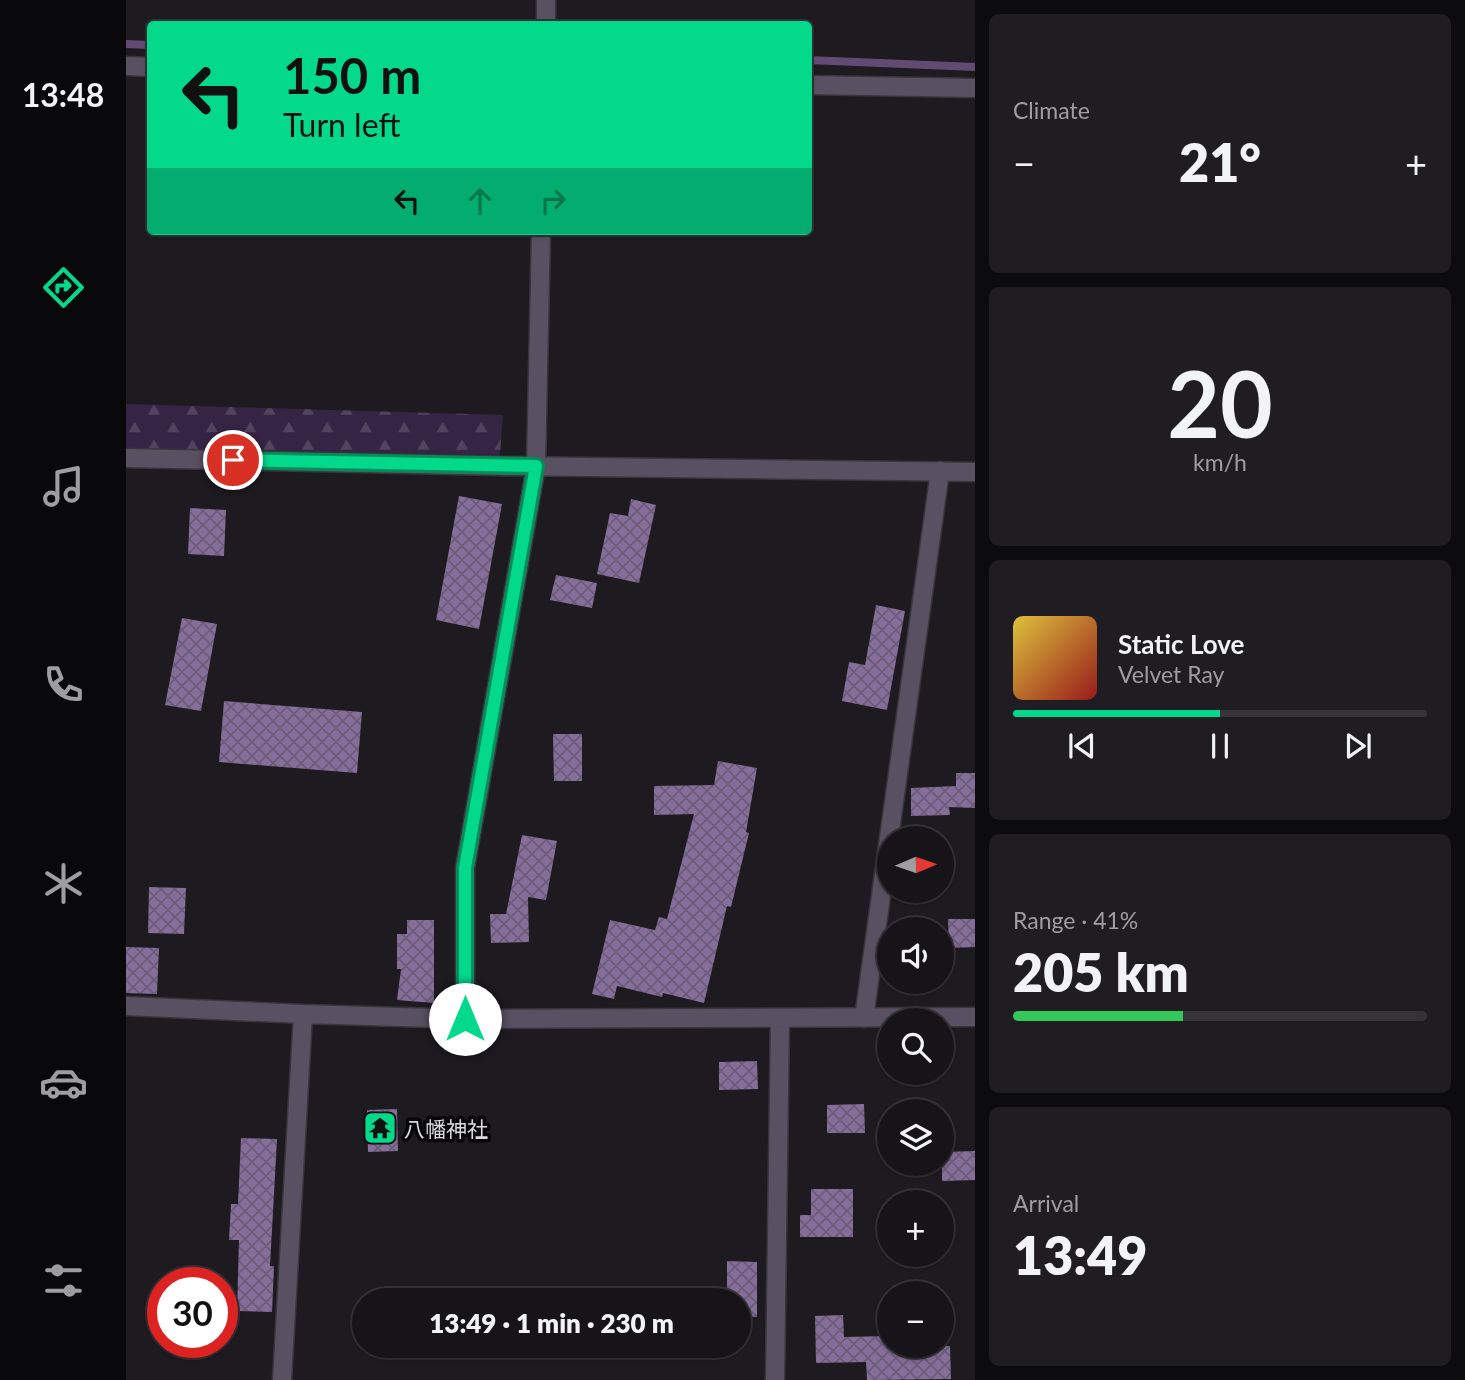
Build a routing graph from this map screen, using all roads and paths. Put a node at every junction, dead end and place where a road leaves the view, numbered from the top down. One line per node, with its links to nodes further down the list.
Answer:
1 (545, 0): 2 (street)
2 (546, 21)
3 (126, 66): 4 (street)
4 (147, 67)
5 (812, 85): 6 (street)
6 (975, 88)
7 (541, 235): 9 (street)
8 (126, 458): 9 (street)
9 (536, 466): 10 (street); 16 (street)
10 (940, 471): 11 (street); 15 (street)
11 (975, 472)
12 (126, 1006): 13 (street)
13 (303, 1014): 16 (street); 18 (street)
14 (975, 1017): 15 (street)
15 (864, 1018): 17 (street)
16 (465, 1019): 17 (street)
17 (780, 1019): 19 (street)
18 (282, 1380)
19 (775, 1380)

